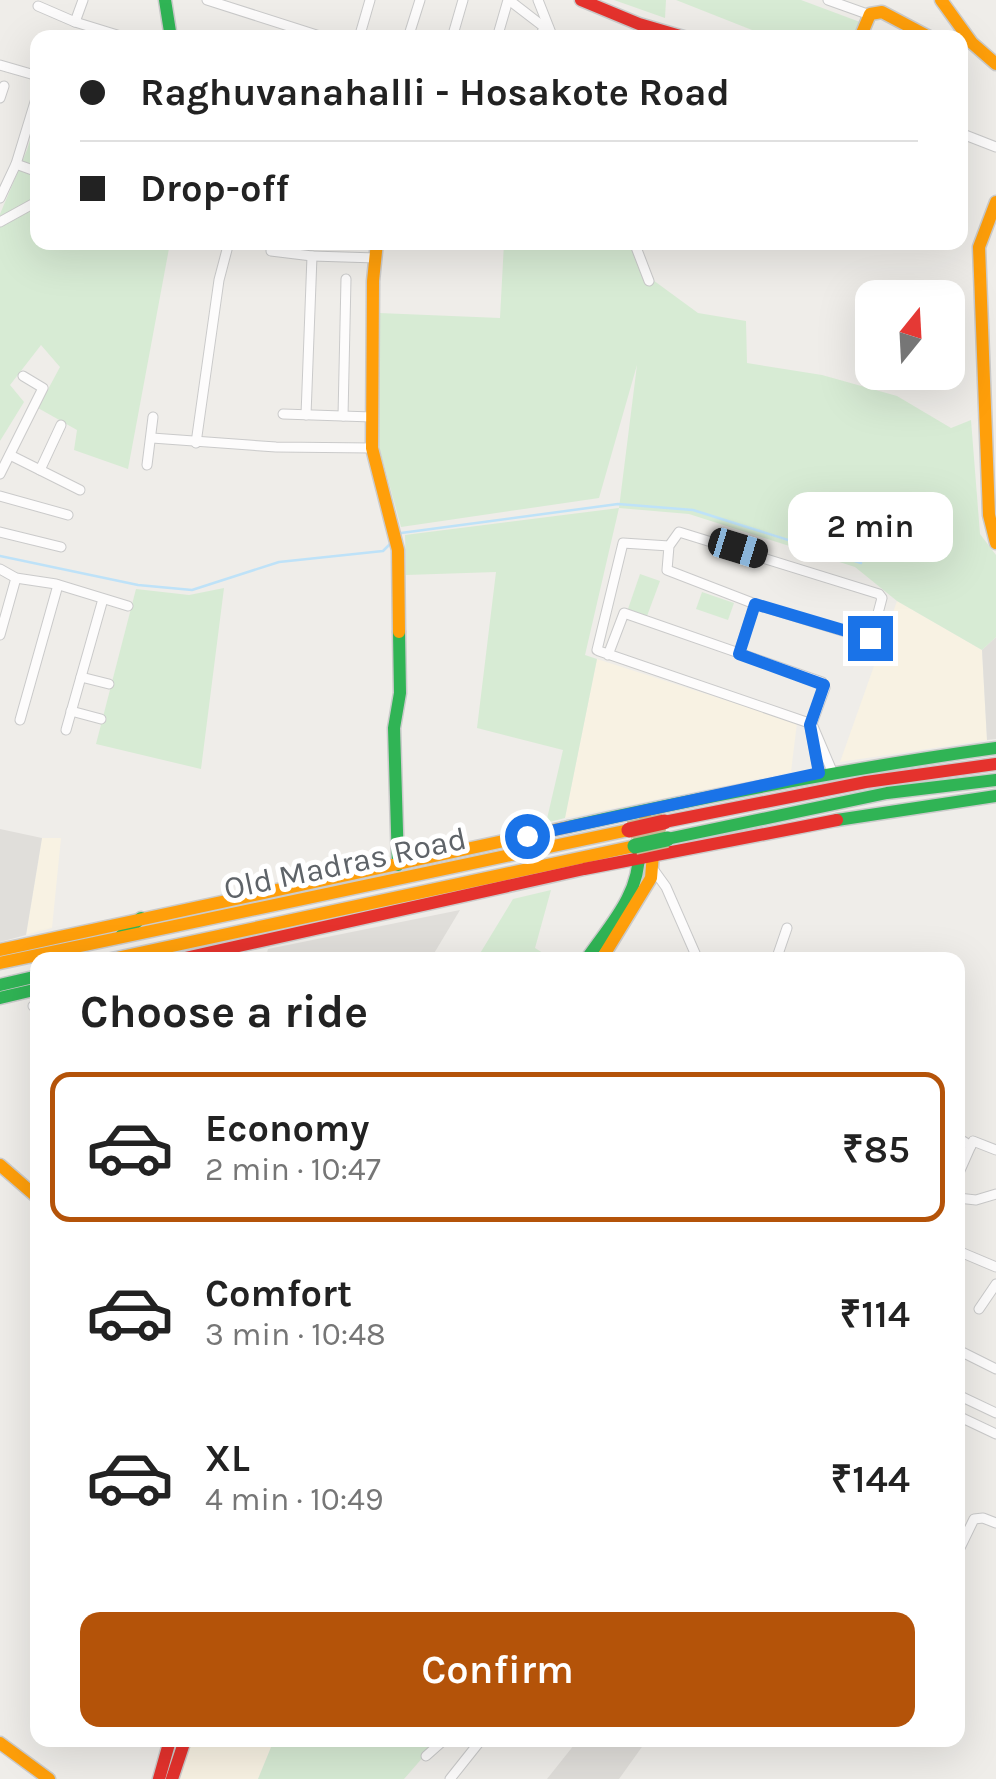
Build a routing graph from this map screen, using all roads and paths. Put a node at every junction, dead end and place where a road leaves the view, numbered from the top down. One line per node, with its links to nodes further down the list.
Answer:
1 (83, 0): 14 (street)
2 (164, 0): 16 (main road)
3 (207, 0): 17 (street)
4 (370, 0): 18 (street)
5 (420, 0): 19 (street)
6 (464, 0): 20 (street)
7 (508, 0): 21 (street); 22 (street)
8 (538, 0): 23 (street)
9 (581, 0): 24 (main road)
10 (828, 0): 13 (street)
11 (941, 0): 27 (main road)
12 (38, 6): 14 (street)
13 (870, 15): 25 (main road); 26 (main road)
14 (75, 22): 15 (street)
15 (101, 30)
16 (170, 30)
17 (301, 30)
18 (361, 30)
19 (411, 30)
20 (455, 30)
21 (499, 30)
22 (543, 30)
23 (550, 30)
24 (660, 30)
25 (863, 30)
26 (915, 30)
27 (964, 30)
28 (968, 36): 29 (main road)
29 (977, 48): 30 (main road); 32 (main road)
30 (968, 50)
31 (0, 64): 33 (street)
32 (996, 64)
33 (30, 73)
34 (4, 86): 35 (street)
35 (0, 98)
36 (30, 118): 39 (street)
37 (968, 137): 38 (street)
38 (996, 147)
39 (16, 164): 40 (street); 41 (street)
40 (30, 169)
41 (0, 198)
42 (996, 202): 70 (main road)
43 (30, 205): 44 (street)
44 (0, 222)
45 (227, 250): 60 (street)
46 (271, 250): 49 (street)
47 (376, 250): 49 (street); 57 (main road)
48 (637, 250): 51 (street)
49 (312, 256): 54 (street)
50 (346, 279): 55 (street)
51 (649, 281)
52 (23, 376): 62 (street)
53 (284, 414): 54 (street)
54 (306, 415): 55 (street)
55 (343, 416): 57 (street)
56 (153, 417): 59 (street)
57 (372, 417): 61 (main road)
58 (61, 425): 64 (street)
59 (152, 438): 60 (street); 63 (street)
60 (196, 443): 61 (street)
61 (372, 448): 97 (main road)
62 (10, 455): 64 (street); 65 (street)
63 (147, 465)
64 (40, 470): 66 (street)
65 (0, 474)
66 (80, 490)
67 (0, 496): 68 (street)
68 (68, 515)
69 (0, 532): 71 (street)
70 (994, 536)
71 (62, 546)
72 (670, 546): 77 (street); 77 (street); 81 (street)
73 (0, 569): 74 (street)
74 (16, 578): 75 (street); 79 (street)
75 (58, 585): 76 (street); 86 (street)
76 (103, 600): 78 (street); 82 (street)
77 (755, 604): 80 (street)
78 (128, 606)
79 (0, 635)
80 (739, 654): 81 (street); 87 (street)
81 (608, 655): 87 (street)
82 (81, 676): 83 (street); 84 (street)
83 (109, 684)
84 (72, 711): 85 (street); 88 (street)
85 (101, 719)
86 (20, 720)
87 (811, 725): 91 (street)
88 (66, 730)
89 (996, 748): 91 (main road)
90 (996, 764): 95 (main road, Old Madras Road)
91 (826, 772): 94 (main road)
92 (996, 780): 95 (main road)
93 (996, 796): 96 (main road)
94 (637, 811): 96 (main road); 97 (main road)
95 (666, 830): 96 (main road, Old Madras Road, bridge)
96 (642, 854): 100 (main road, Old Madras Road); 103 (main road, Old Madras Road); 104 (main road, Old Madras Road); 105 (main road); 106 (main road); 107 (street)
97 (398, 865): 98 (main road)
98 (141, 918): 100 (main road); 101 (main road)
99 (787, 928): 108 (street)
100 (118, 939): 102 (main road, Old Madras Road)
101 (0, 950)
102 (51, 952)
103 (142, 952)
104 (211, 952)
105 (591, 952)
106 (606, 952)
107 (694, 952)
108 (779, 952)
109 (30, 956): 110 (main road, Old Madras Road)
110 (0, 962)
111 (30, 978): 112 (main road)
112 (0, 985)
113 (30, 991): 114 (main road)
114 (0, 998)
115 (965, 1142): 116 (street)
116 (971, 1146): 117 (street); 118 (street)
117 (996, 1150)
118 (965, 1159)
119 (0, 1165): 120 (main road)
120 (30, 1191)
121 (996, 1194): 122 (street)
122 (965, 1199)
123 (965, 1255): 124 (street)
124 (996, 1267)
125 (996, 1284): 126 (street)
126 (979, 1309)
127 (965, 1354): 128 (street)
128 (996, 1369)
129 (965, 1398): 130 (street)
130 (996, 1414)
131 (965, 1419): 132 (street)
132 (996, 1434)
133 (996, 1523): 134 (street)
134 (965, 1538)
135 (0, 1743): 141 (main road)
136 (168, 1747): 142 (main road)
137 (182, 1747): 143 (main road)
138 (436, 1747): 140 (street)
139 (475, 1747): 144 (street)
140 (426, 1756)
141 (49, 1779)
142 (159, 1779)
143 (172, 1779)
144 (450, 1779)

